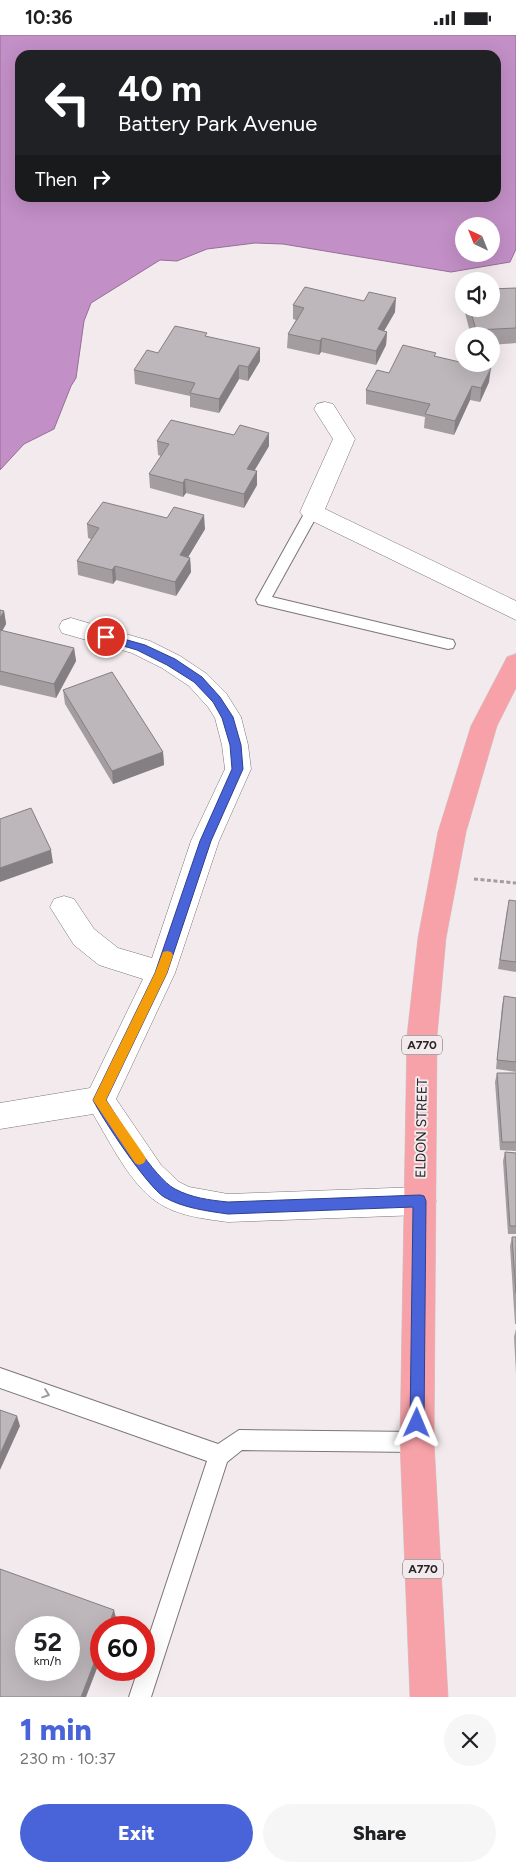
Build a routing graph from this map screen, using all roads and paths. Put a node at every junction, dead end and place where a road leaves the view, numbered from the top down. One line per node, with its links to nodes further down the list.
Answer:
1 (325, 409): 2 (street)
2 (312, 512): 3 (street); 5 (lane)
3 (516, 611)
4 (71, 627): 10 (street)
5 (448, 644)
6 (516, 663): 13 (main road, ELDON STREET / A770)
7 (495, 881): 8 (path)
8 (516, 883)
9 (64, 907): 10 (street)
10 (161, 973): 11 (street)
11 (100, 1100): 12 (street); 13 (street)
12 (0, 1116)
13 (420, 1201): 15 (main road, ELDON STREET / A770)
14 (0, 1378): 16 (lane, one-way to 16)
15 (417, 1442): 16 (lane); 18 (main road, ELDON STREET / A770)
16 (220, 1455): 17 (lane)
17 (140, 1697)
18 (429, 1697)

